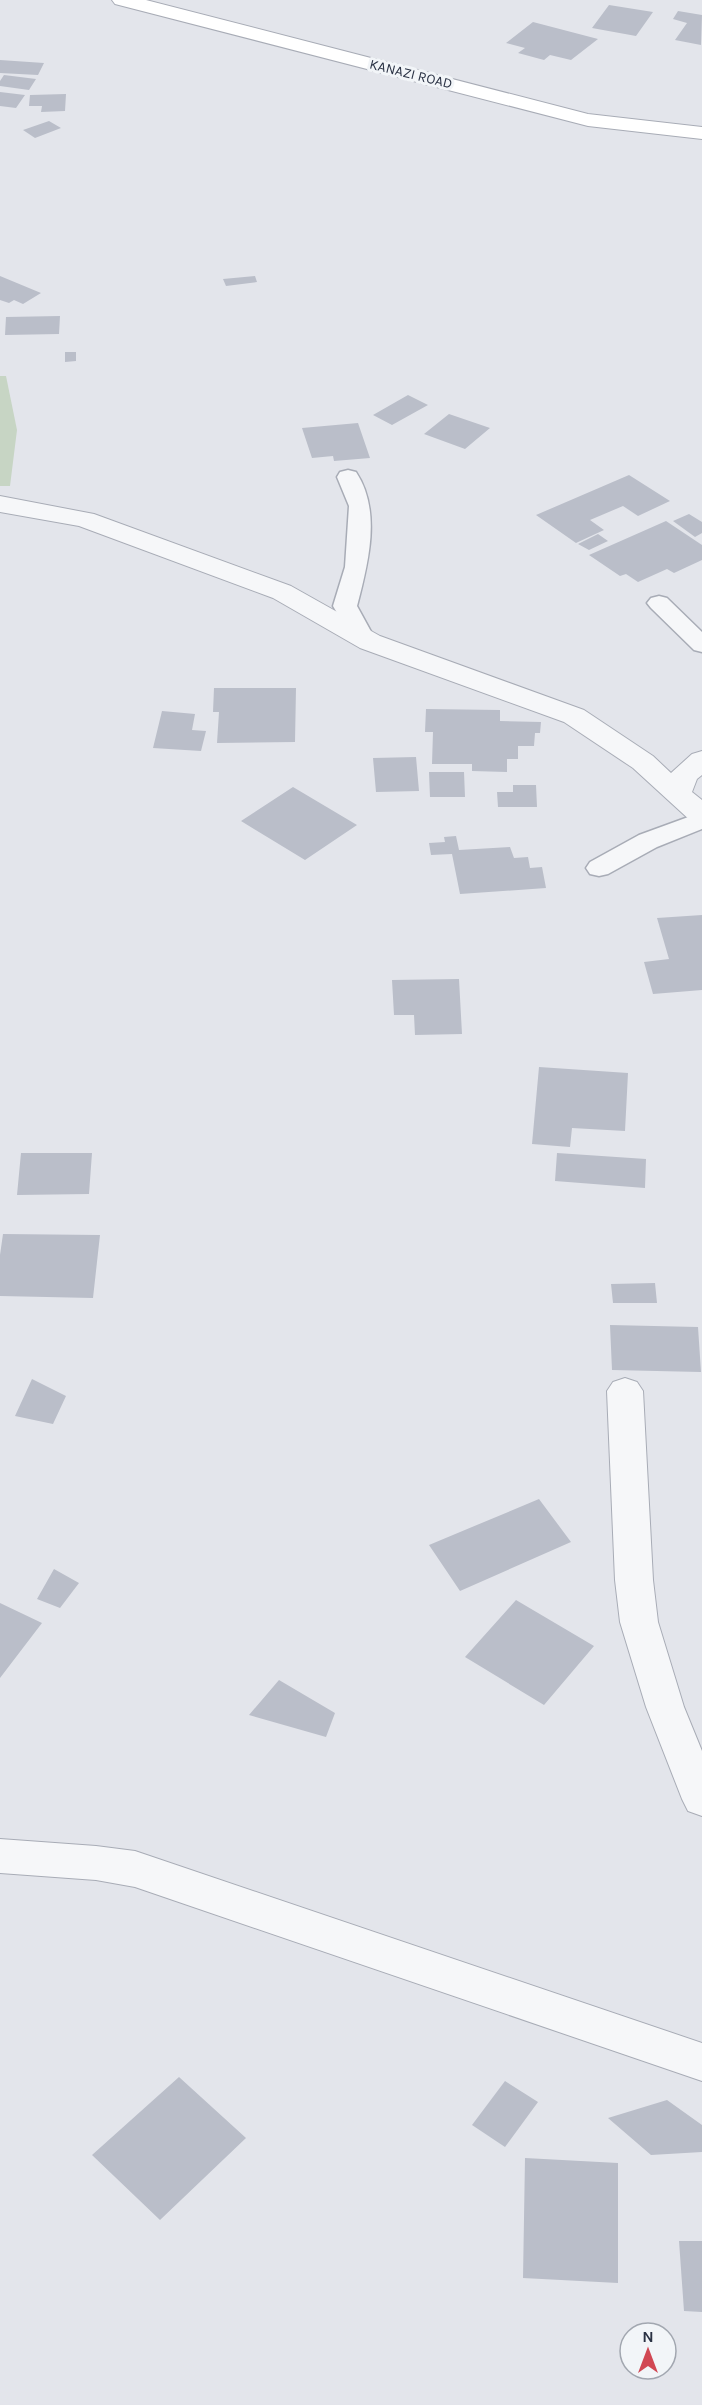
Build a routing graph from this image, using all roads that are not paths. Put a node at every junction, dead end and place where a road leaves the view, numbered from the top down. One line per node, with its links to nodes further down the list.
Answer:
1 (122, 0): 2 (main road, KANAZI ROAD)
2 (702, 134)
3 (348, 477): 6 (lane)
4 (0, 504): 6 (street)
5 (658, 603): 7 (lane)
6 (362, 637): 9 (street)
7 (702, 645)
8 (702, 760): 9 (street)
9 (677, 795): 10 (street)
10 (702, 818): 11 (lane)
11 (599, 868)
12 (626, 1391): 13 (street)
13 (702, 1799)
14 (0, 1856): 15 (street)
15 (702, 2062)

